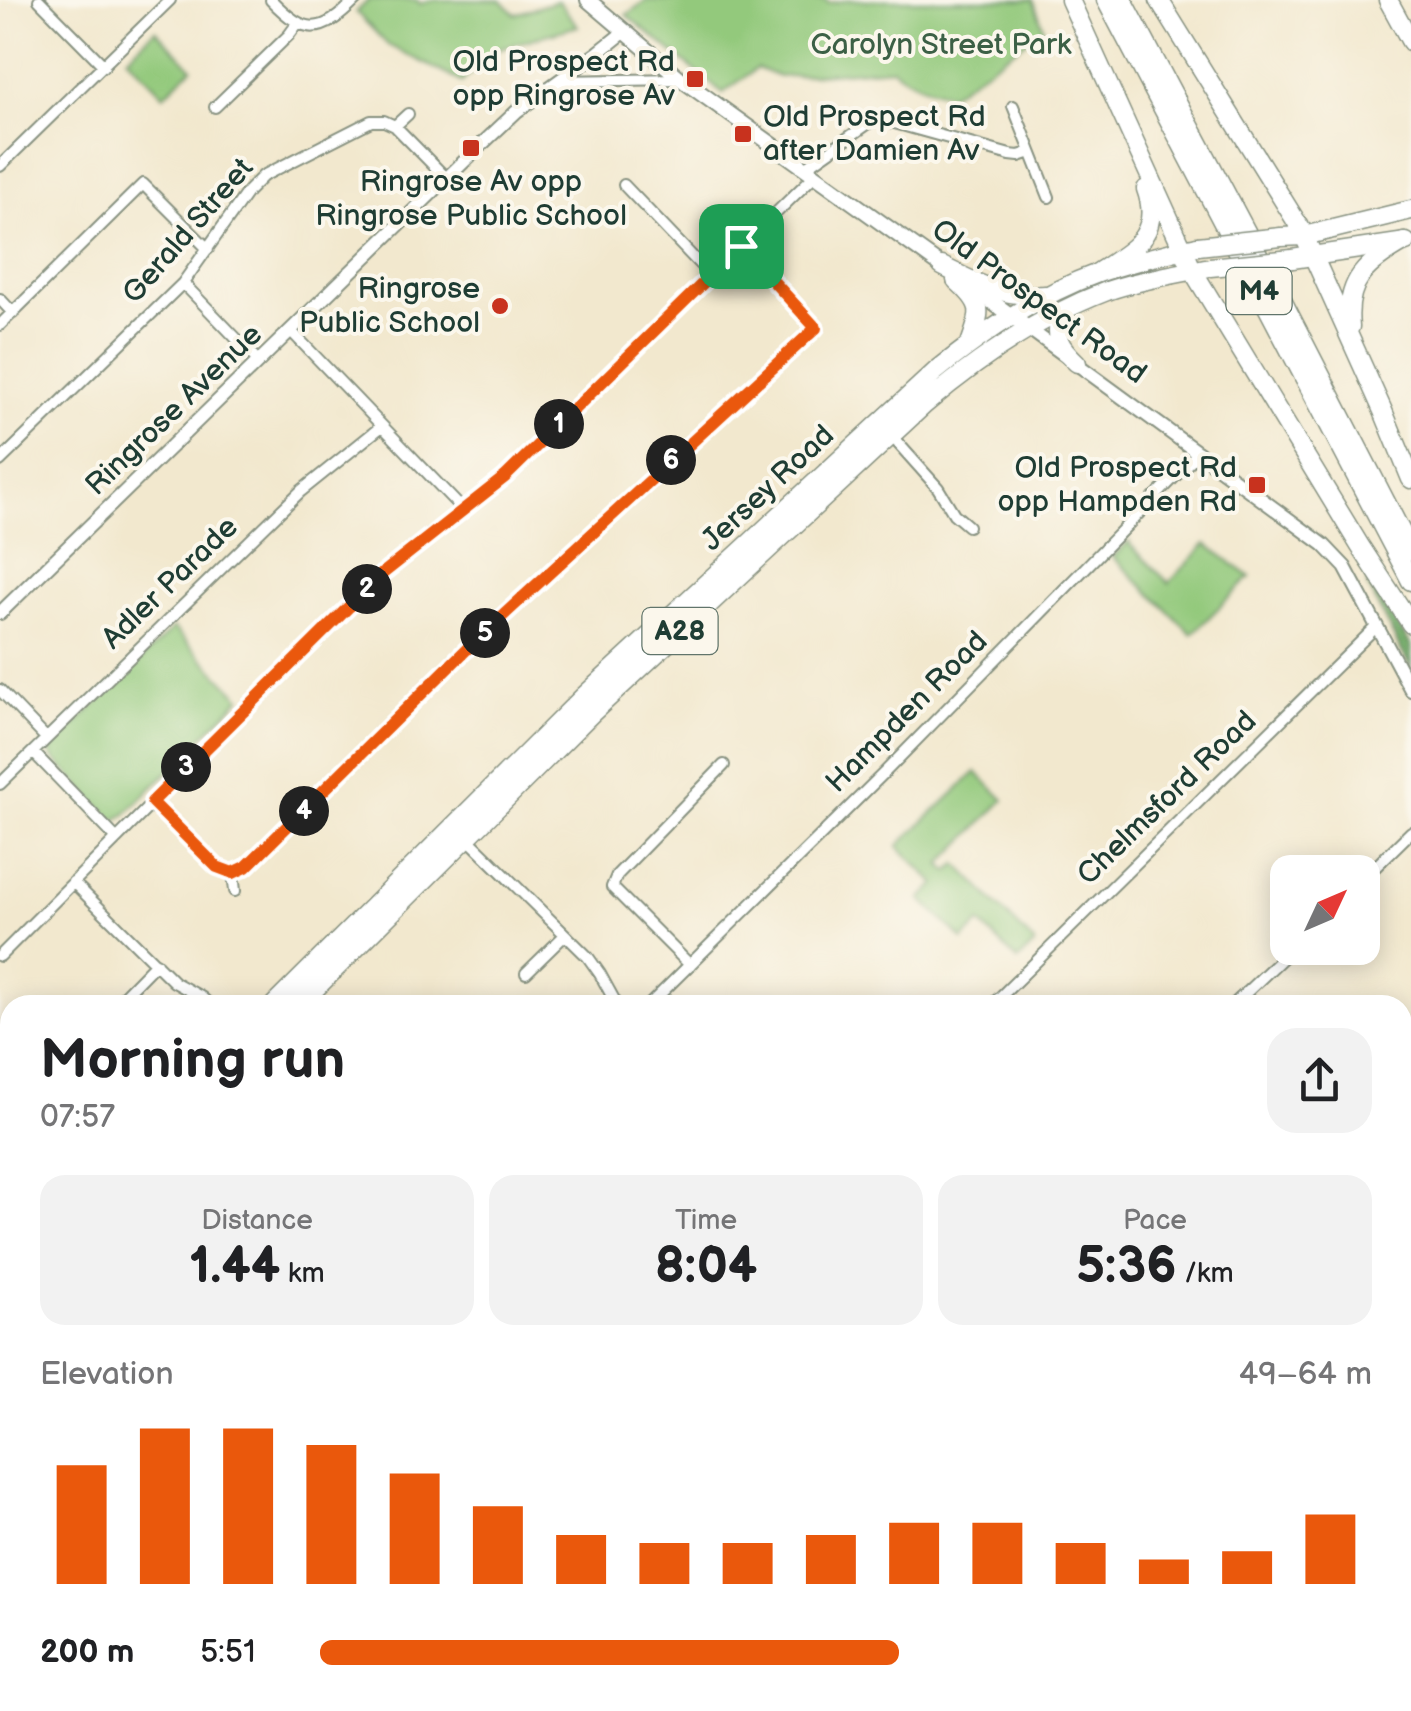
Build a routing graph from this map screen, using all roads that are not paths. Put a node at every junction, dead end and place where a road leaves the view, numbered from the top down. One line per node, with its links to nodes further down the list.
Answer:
1 (39, 0): 15 (street)
2 (170, 0): 15 (street)
3 (272, 0): 12 (street)
4 (356, 0): 12 (street)
5 (588, 0): 13 (main road, Old Prospect Road)
6 (1062, 0): 37 (highway)
7 (1070, 0): 33 (highway)
8 (1106, 0): 60 (highway, M4)
9 (1123, 0): 59 (highway, M4)
10 (1159, 0): 29 (highway)
11 (1388, 0): 14 (highway)
12 (297, 24): 19 (street)
13 (624, 32): 16 (main road, Old Prospect Road); 17 (street, Ringrose Avenue)
14 (1411, 42)
15 (104, 66): 23 (street)
16 (681, 79): 17 (street); 24 (main road, Old Prospect Road)
17 (560, 81): 25 (street, Ringrose Avenue)
18 (1014, 106): 22 (street)
19 (215, 107)
20 (408, 114): 21 (street)
21 (395, 126): 25 (street); 32 (street, Gerald Street)
22 (1031, 152): 24 (street); 27 (street)
23 (0, 166)
24 (810, 171): 31 (street); 35 (main road, Old Prospect Road)
25 (446, 179): 47 (street, Ringrose Avenue)
26 (624, 185): 38 (street)
27 (1049, 197)
28 (1411, 210): 29 (highway, Jersey Road / A28)
29 (1304, 236): 33 (highway, Jersey Road / A28, bridge); 34 (highway)
30 (1408, 241): 34 (highway, Jersey Road / A28); 51 (highway)
31 (741, 246): 38 (street); 75 (street)
32 (208, 248): 39 (street, Gerald Street); 42 (street)
33 (1190, 248): 36 (highway); 37 (highway, Jersey Road / A28)
34 (1313, 256): 36 (highway, Jersey Road / A28, bridge); 51 (highway)
35 (942, 266): 40 (highway); 44 (main road, Old Prospect Road); 48 (highway)
36 (1201, 269): 43 (highway, Jersey Road / A28); 62 (highway)
37 (1097, 273): 40 (highway, Jersey Road / A28)
38 (711, 276): 57 (street)
39 (183, 284): 49 (street); 55 (street, Gerald Street)
40 (1050, 295): 44 (highway, Jersey Road / A28)
41 (0, 299): 42 (street)
42 (13, 312): 45 (street)
43 (1061, 312): 46 (highway, Jersey Road / A28); 50 (highway)
44 (1012, 317): 46 (main road, Old Prospect Road); 48 (highway, Jersey Road / A28)
45 (0, 325)
46 (1029, 329): 50 (street, Old Prospect Road); 53 (highway, Jersey Road / A28)
47 (291, 331): 49 (street, Ringrose Avenue); 52 (street)
48 (970, 344): 53 (highway, Jersey Road / A28)
49 (259, 362): 61 (street, Ringrose Avenue)
50 (1077, 363): 54 (street, Old Prospect Road)
51 (1364, 371): 56 (highway)
52 (382, 426): 57 (street); 66 (street, Adler Parade)
53 (885, 429): 58 (street); 72 (highway, Jersey Road / A28); 86 (highway, Jersey Road / A28)
54 (1200, 452): 63 (street, Old Prospect Road); 82 (street, Hampden Road)
55 (0, 461)
56 (1411, 479)
57 (463, 510): 70 (street)
58 (968, 526)
59 (1411, 550)
60 (1411, 582)
61 (0, 614)
62 (1411, 624)
63 (1377, 626): 65 (street, Old Prospect Road); 90 (street, Chelmsford Road)
64 (0, 690): 66 (street)
65 (1411, 690)
66 (46, 738): 67 (street, Adler Parade)
67 (32, 752): 69 (street, Adler Parade); 73 (street)
68 (724, 766): 82 (street)
69 (0, 784)
70 (152, 802): 73 (street); 75 (street)
71 (1411, 832): 74 (street)
72 (466, 837): 78 (street); 87 (highway, Jersey Road / A28)
73 (116, 838): 76 (street)
74 (1380, 862)
75 (233, 873): 77 (street)
76 (73, 882): 79 (street); 80 (street)
77 (235, 891)
78 (565, 935): 83 (street); 88 (street)
79 (0, 956)
80 (156, 964): 84 (street); 85 (street)
81 (1275, 965): 91 (street)
82 (690, 966): 89 (street, Hampden Road)
83 (526, 973)
84 (124, 995)
85 (199, 995)
86 (284, 995)
87 (309, 995)
88 (612, 995)
89 (660, 995)
90 (1002, 995)
91 (1244, 995)

